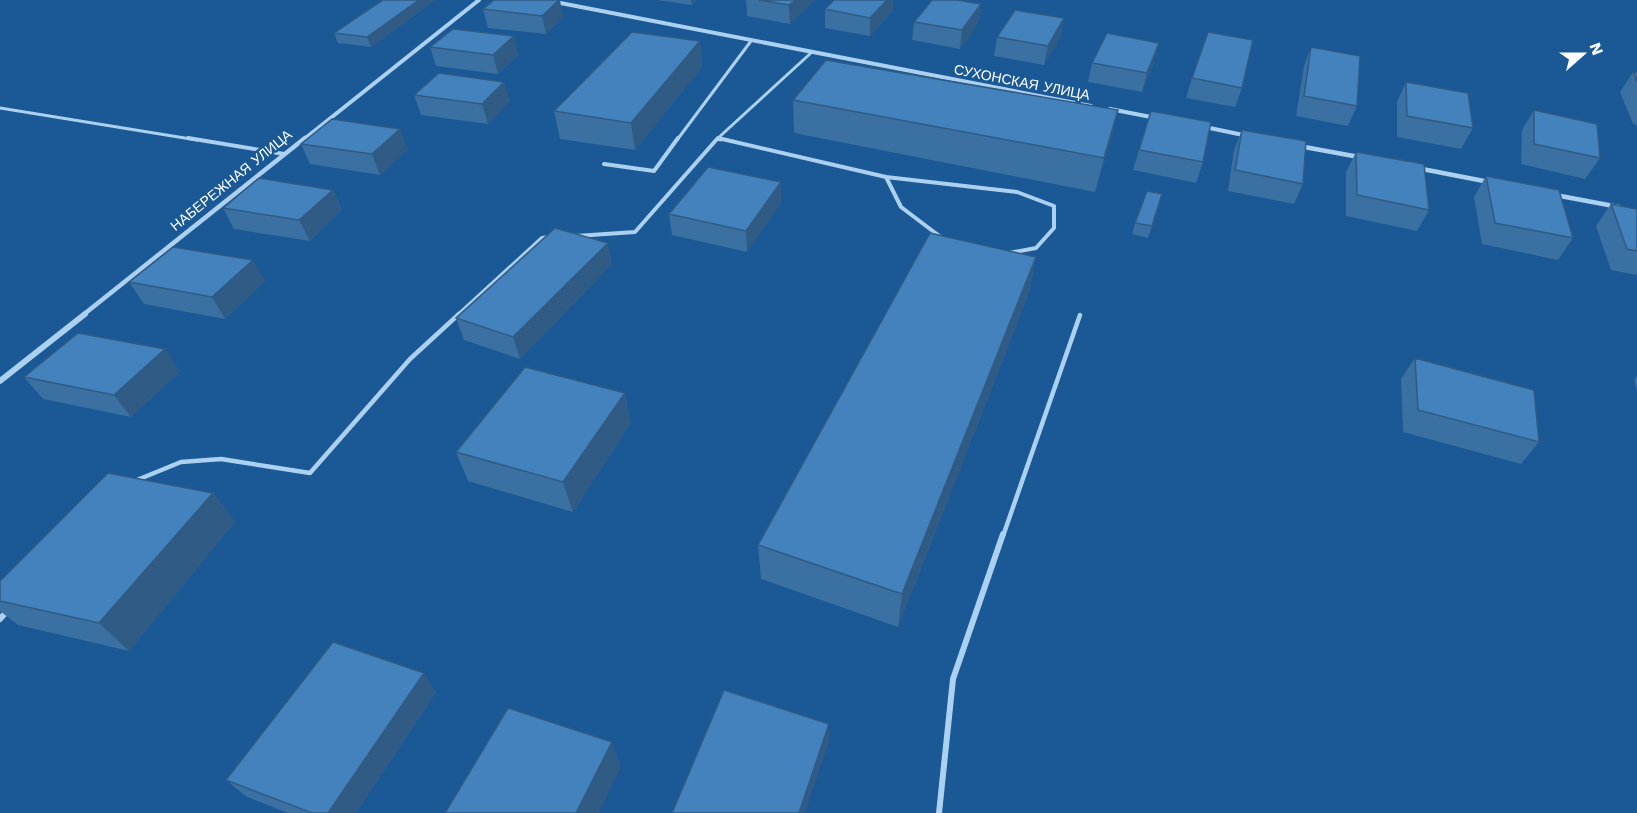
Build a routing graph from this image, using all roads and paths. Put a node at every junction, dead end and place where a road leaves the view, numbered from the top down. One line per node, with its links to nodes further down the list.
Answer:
1 (479, 0): 13 (street, НАБЕРЕЖНАЯ УЛИЦА)
2 (545, 0): 3 (street, СУХОНСКАЯ УЛИЦА)
3 (751, 41): 4 (street, СУХОНСКАЯ УЛИЦА); 15 (lane)
4 (812, 52): 5 (street, СУХОНСКАЯ УЛИЦА); 11 (lane)
5 (1095, 106)
6 (0, 108): 13 (lane)
7 (1107, 109): 8 (street, СУХОНСКАЯ УЛИЦА)
8 (1166, 120)
9 (1201, 127): 10 (street)
10 (1260, 138)
11 (717, 139): 17 (lane); 21 (lane)
12 (1295, 145): 14 (street)
13 (284, 154): 26 (street, НАБЕРЕЖНАЯ УЛИЦА)
14 (1366, 158)
15 (604, 164)
16 (1413, 168): 18 (street)
17 (886, 177): 23 (lane); 24 (lane)
18 (1496, 183)
19 (1543, 192): 20 (street)
20 (1625, 208)
21 (566, 236)
22 (554, 237): 27 (lane)
23 (947, 242)
24 (1005, 253)
25 (1080, 315): 30 (lane)
26 (0, 381)
27 (134, 482)
28 (15, 602): 29 (lane)
29 (0, 619)
30 (939, 813)

